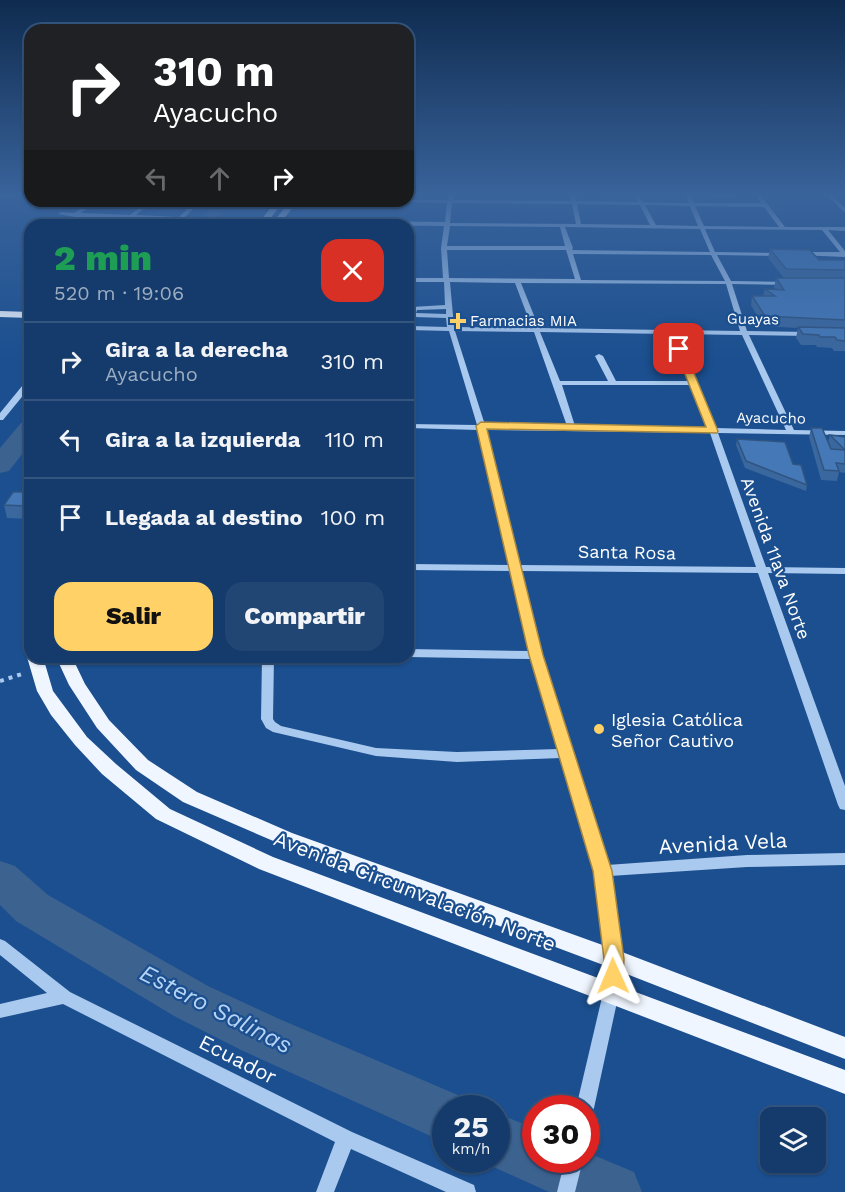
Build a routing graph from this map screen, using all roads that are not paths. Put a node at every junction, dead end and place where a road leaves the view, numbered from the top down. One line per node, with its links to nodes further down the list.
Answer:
1 (444, 248): 10 (street)
2 (484, 249): 4 (street)
3 (711, 249): 5 (street)
4 (571, 250): 5 (street); 11 (street)
5 (713, 253): 6 (street); 13 (street)
6 (785, 254)
7 (796, 254): 8 (street)
8 (845, 254)
9 (414, 280): 10 (street)
10 (446, 280): 12 (street); 15 (street)
11 (578, 280): 12 (street); 13 (street)
12 (517, 281): 24 (street)
13 (729, 283): 14 (street); 27 (street)
14 (799, 283)
15 (449, 307): 16 (street); 22 (street)
16 (414, 308)
17 (0, 314): 18 (main road)
18 (24, 315)
19 (414, 316): 22 (street)
20 (0, 321): 21 (main road)
21 (24, 322)
22 (451, 323): 23 (street, Guayas); 24 (street, Guayas); 36 (street)
23 (414, 325)
24 (536, 327): 26 (street, Guayas); 30 (street)
25 (812, 328): 27 (street, Guayas)
26 (671, 329): 27 (street, Guayas); 32 (street, Avenida 11ava Norte)
27 (744, 330): 28 (street, Guayas); 39 (street)
28 (823, 334)
29 (599, 356): 31 (street)
30 (557, 383): 31 (street); 37 (street)
31 (613, 383): 32 (street)
32 (693, 383): 38 (street, Avenida 11ava Norte)
33 (24, 389): 34 (street)
34 (0, 418)
35 (414, 426): 36 (street, Ayacucho)
36 (481, 426): 37 (street, Ayacucho); 42 (street)
37 (572, 428): 38 (street, Ayacucho)
38 (713, 431): 39 (street, Ayacucho); 43 (street, Avenida 11ava Norte)
39 (791, 432): 40 (street, Ayacucho)
40 (845, 433)
41 (414, 567): 42 (street, Santa Rosa)
42 (517, 567): 43 (street, Santa Rosa); 46 (street)
43 (764, 571): 44 (street, Santa Rosa); 51 (street, Avenida 11ava Norte)
44 (845, 571)
45 (414, 654): 46 (street)
46 (536, 655): 50 (street)
47 (36, 663): 56 (main road, Avenida Circunvalación Norte)
48 (67, 663): 55 (main road, Avenida Circunvalación Norte)
49 (268, 663): 50 (street)
50 (565, 753): 53 (street)
51 (845, 805)
52 (845, 859): 53 (street, Avenida Vela)
53 (602, 871): 55 (street)
54 (0, 946): 57 (street, Ecuador)
55 (614, 959): 56 (street); 59 (main road, Avenida Circunvalación Norte)
56 (611, 993): 60 (main road, Avenida Circunvalación Norte); 61 (street)
57 (64, 997): 58 (street); 62 (street, Ecuador)
58 (0, 1011)
59 (845, 1048)
60 (845, 1082)
61 (588, 1095)
62 (346, 1138): 64 (street); 65 (street, Ecuador)
63 (571, 1173): 66 (street)
64 (325, 1192)
65 (468, 1192)
66 (566, 1192)

